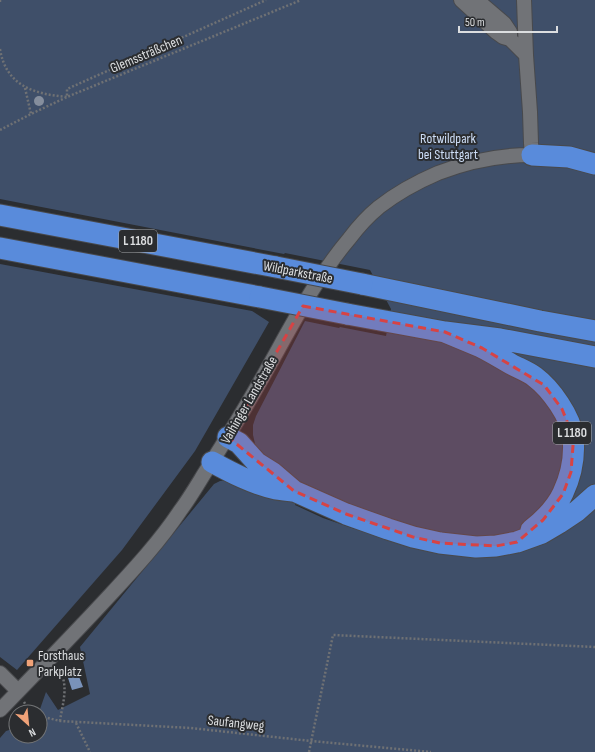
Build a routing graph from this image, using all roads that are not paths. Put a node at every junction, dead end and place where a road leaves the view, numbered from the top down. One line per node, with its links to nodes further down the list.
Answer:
1 (461, 0): 4 (street)
2 (477, 0): 4 (street)
3 (524, 0): 5 (street)
4 (510, 38): 5 (street)
5 (526, 55): 6 (street)
6 (532, 155): 7 (highway); 13 (street, Vaihinger Landstraße)
7 (595, 164)
8 (0, 215): 10 (highway, Wildparkstraße / L 1180, bridge)
9 (0, 248): 11 (highway, L 1180, bridge)
10 (594, 325)
11 (445, 332): 12 (highway, L 1180); 17 (highway, L 1180)
12 (595, 357)
13 (228, 437): 14 (street, Vaihinger Landstraße); 15 (highway, L 1180)
14 (212, 462): 15 (highway, L 1180); 19 (street, Vaihinger Landstraße)
15 (294, 491): 17 (highway, L 1180)
16 (595, 496): 17 (highway, L 1180)
17 (517, 542)
18 (0, 672): 19 (street)
19 (18, 691): 20 (street, Vaihinger Landstraße)
20 (0, 710)

